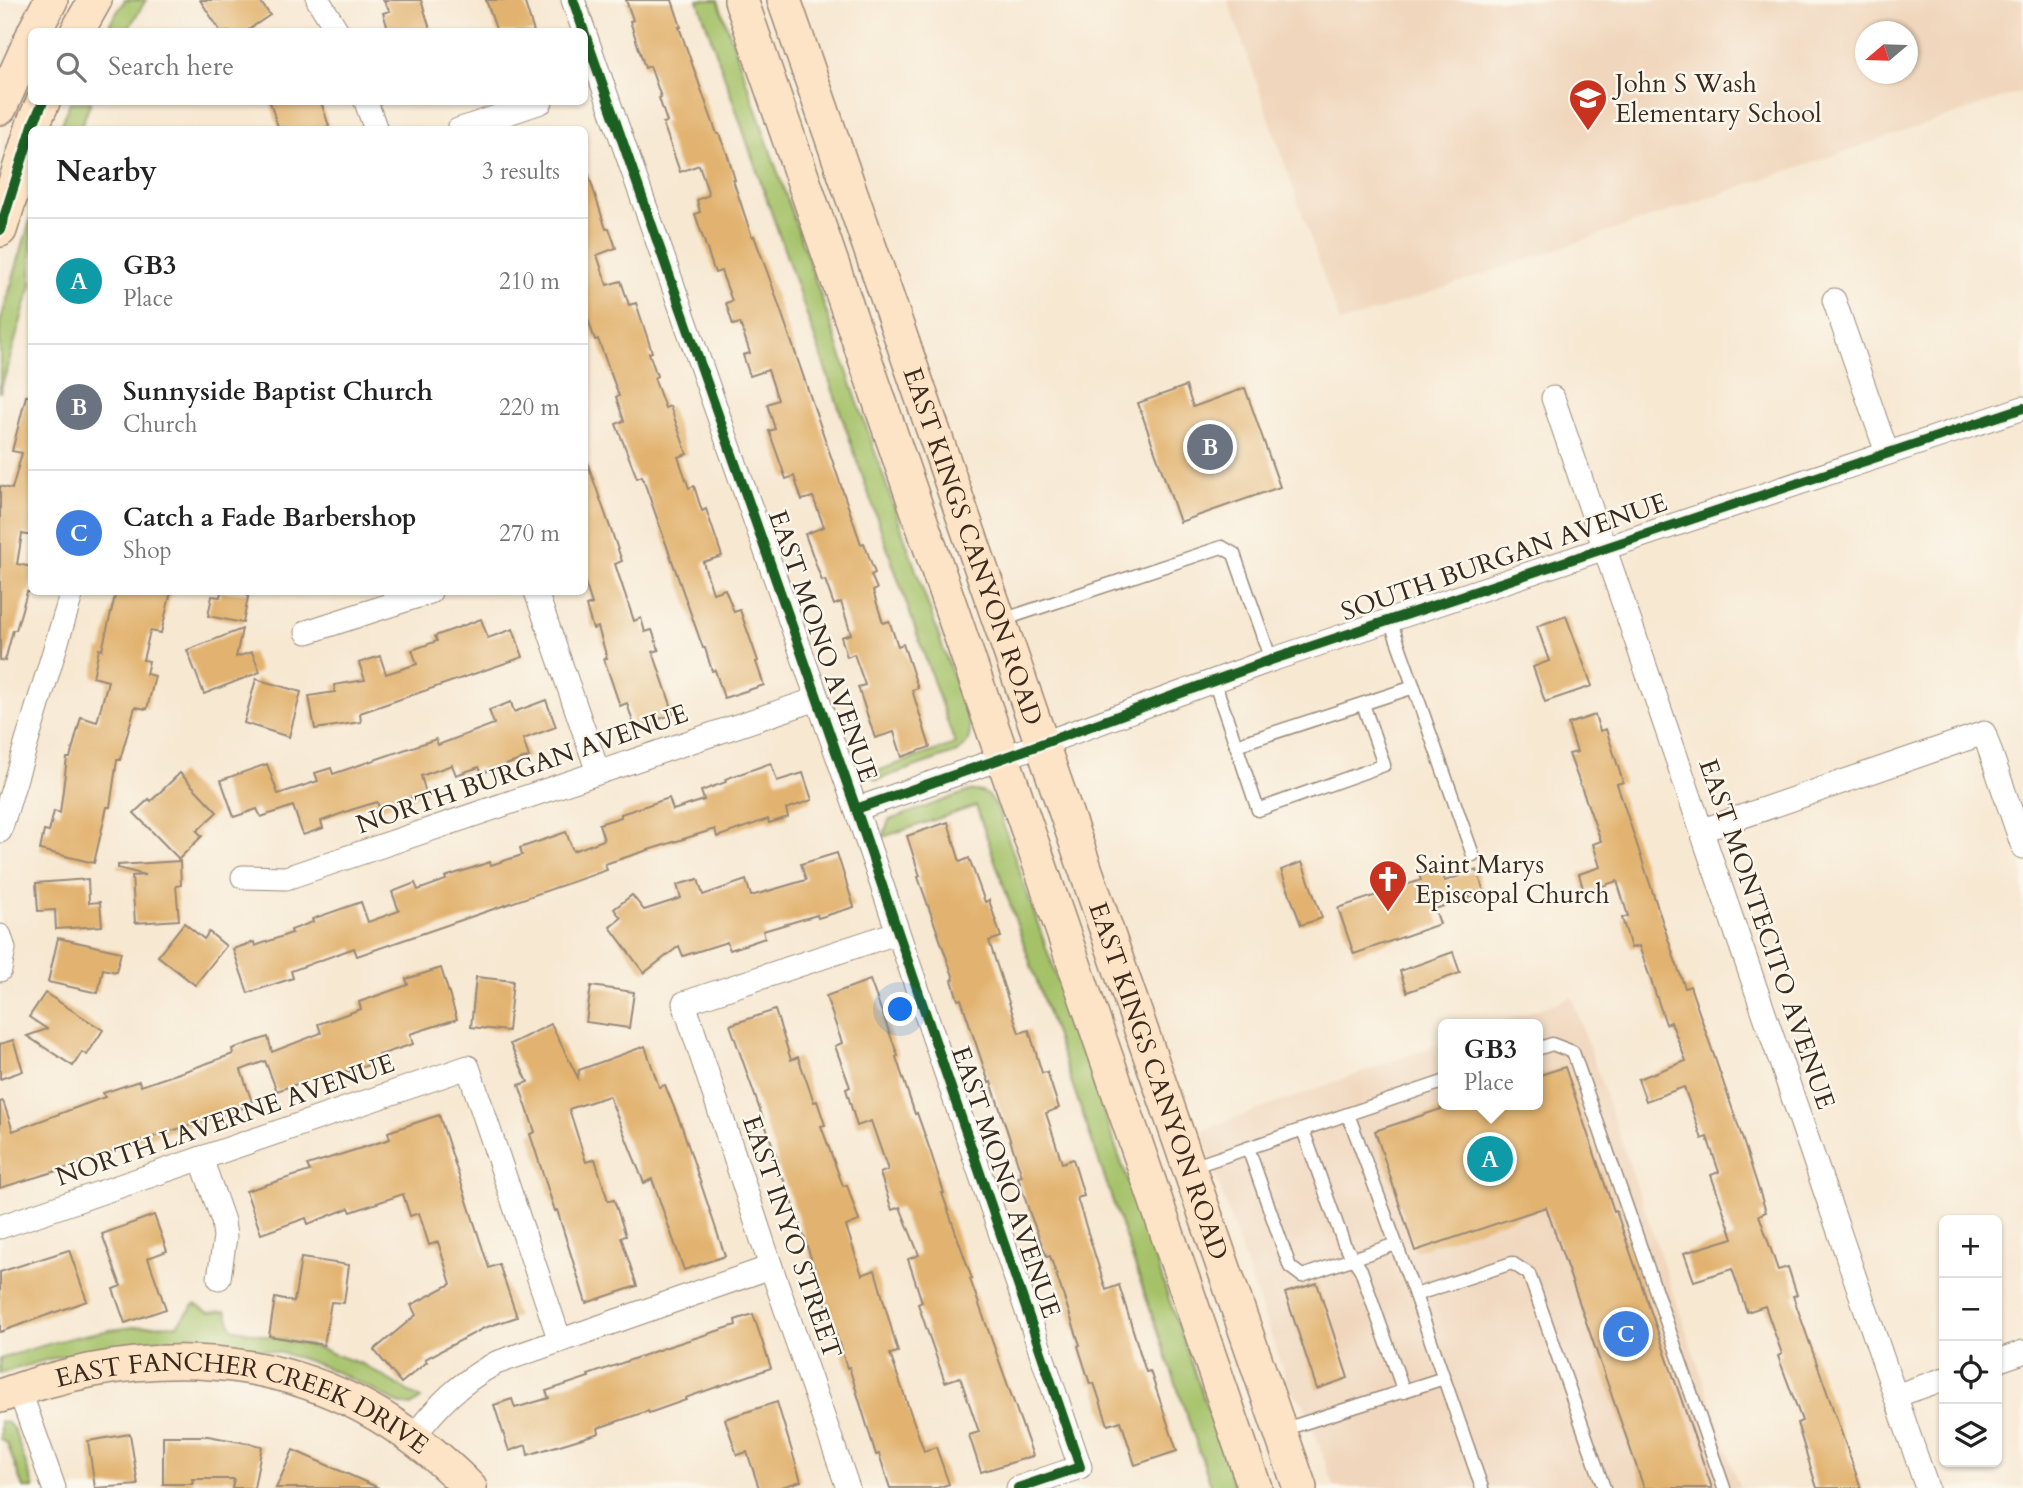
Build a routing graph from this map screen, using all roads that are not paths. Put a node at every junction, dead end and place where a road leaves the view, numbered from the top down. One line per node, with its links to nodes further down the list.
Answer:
1 (51, 0): 7 (main road)
2 (95, 0): 8 (main road)
3 (318, 0): 9 (street)
4 (573, 0): 10 (street, EAST MONO AVENUE)
5 (741, 0): 41 (main road, EAST KINGS CANYON ROAD)
6 (784, 0): 32 (main road, EAST KINGS CANYON ROAD)
7 (36, 28)
8 (79, 28)
9 (336, 28)
10 (580, 28)
11 (28, 46): 17 (main road)
12 (588, 60): 13 (street, EAST MONO AVENUE)
13 (594, 84): 37 (street, EAST MONO AVENUE)
14 (42, 105): 18 (main road)
15 (367, 105): 19 (street)
16 (532, 105): 20 (street)
17 (0, 108)
18 (33, 126)
19 (375, 126)
20 (470, 126)
21 (28, 141): 22 (main road)
22 (0, 230)
23 (1833, 300): 26 (street)
24 (1553, 398): 27 (street, EAST MONTECITO AVENUE)
25 (2023, 408): 26 (street, SOUTH BURGAN AVENUE)
26 (1887, 453): 27 (street, SOUTH BURGAN AVENUE)
27 (1606, 547): 31 (street, SOUTH BURGAN AVENUE); 44 (street, EAST MONTECITO AVENUE)
28 (71, 595): 45 (street)
29 (421, 595): 33 (street)
30 (537, 595): 42 (street)
31 (1391, 620): 34 (street, SOUTH BURGAN AVENUE); 36 (lane)
32 (999, 621): 34 (lane); 39 (main road, EAST KINGS CANYON ROAD)
33 (307, 632)
34 (1271, 660): 35 (street, SOUTH BURGAN AVENUE)
35 (1214, 681): 39 (street, SOUTH BURGAN AVENUE); 40 (lane)
36 (1414, 687): 38 (lane); 47 (lane)
37 (817, 699): 42 (street, NORTH BURGAN AVENUE); 43 (street, EAST MONO AVENUE)
38 (1363, 704): 40 (lane); 40 (lane)
39 (1040, 745): 41 (street, SOUTH BURGAN AVENUE); 59 (main road, EAST KINGS CANYON ROAD)
40 (1236, 746)
41 (1003, 758): 43 (street); 56 (main road, EAST KINGS CANYON ROAD)
42 (598, 772): 48 (street, NORTH BURGAN AVENUE)
43 (856, 809): 49 (street, EAST MONO AVENUE)
44 (1703, 830): 46 (street); 73 (street, EAST MONTECITO AVENUE)
45 (0, 831)
46 (2023, 847)
47 (1473, 855)
48 (243, 877)
49 (896, 933): 63 (street, EAST INYO STREET); 79 (street, EAST MONO AVENUE)
50 (0, 936): 51 (street)
51 (1, 970)
52 (1543, 1047): 84 (lane)
53 (1438, 1084): 54 (lane)
54 (1348, 1114): 55 (lane); 61 (lane)
55 (1303, 1130): 57 (lane); 62 (lane)
56 (1136, 1145): 74 (main road); 80 (main road, EAST KINGS CANYON ROAD)
57 (1248, 1148): 59 (lane); 62 (lane)
58 (201, 1158): 60 (street, NORTH LAVERNE AVENUE); 64 (street); 66 (street, NORTH LAVERNE AVENUE)
59 (1188, 1169): 74 (main road, EAST KINGS CANYON ROAD)
60 (0, 1227)
61 (1396, 1244): 62 (lane); 65 (lane)
62 (1354, 1259): 71 (lane)
63 (771, 1267): 66 (street); 78 (street, EAST INYO STREET)
64 (219, 1278)
65 (1415, 1296): 69 (lane); 83 (lane)
66 (561, 1340): 75 (street)
67 (2023, 1352): 68 (street)
68 (2002, 1359)
69 (1444, 1378): 71 (lane); 82 (lane)
70 (1939, 1381): 73 (street)
71 (1404, 1392): 74 (lane)
72 (10, 1393): 75 (main road, EAST FANCHER CREEK DRIVE); 76 (street)
73 (1895, 1396): 85 (street, EAST MONTECITO AVENUE)
74 (1279, 1431): 81 (main road, EAST KINGS CANYON ROAD)
75 (413, 1437): 77 (main road, EAST FANCHER CREEK DRIVE)
76 (54, 1488)
77 (470, 1488)
78 (848, 1488)
79 (1018, 1488)
80 (1255, 1488)
81 (1300, 1488)
82 (1482, 1488)
83 (1604, 1488)
84 (1724, 1488)
85 (1927, 1488)

